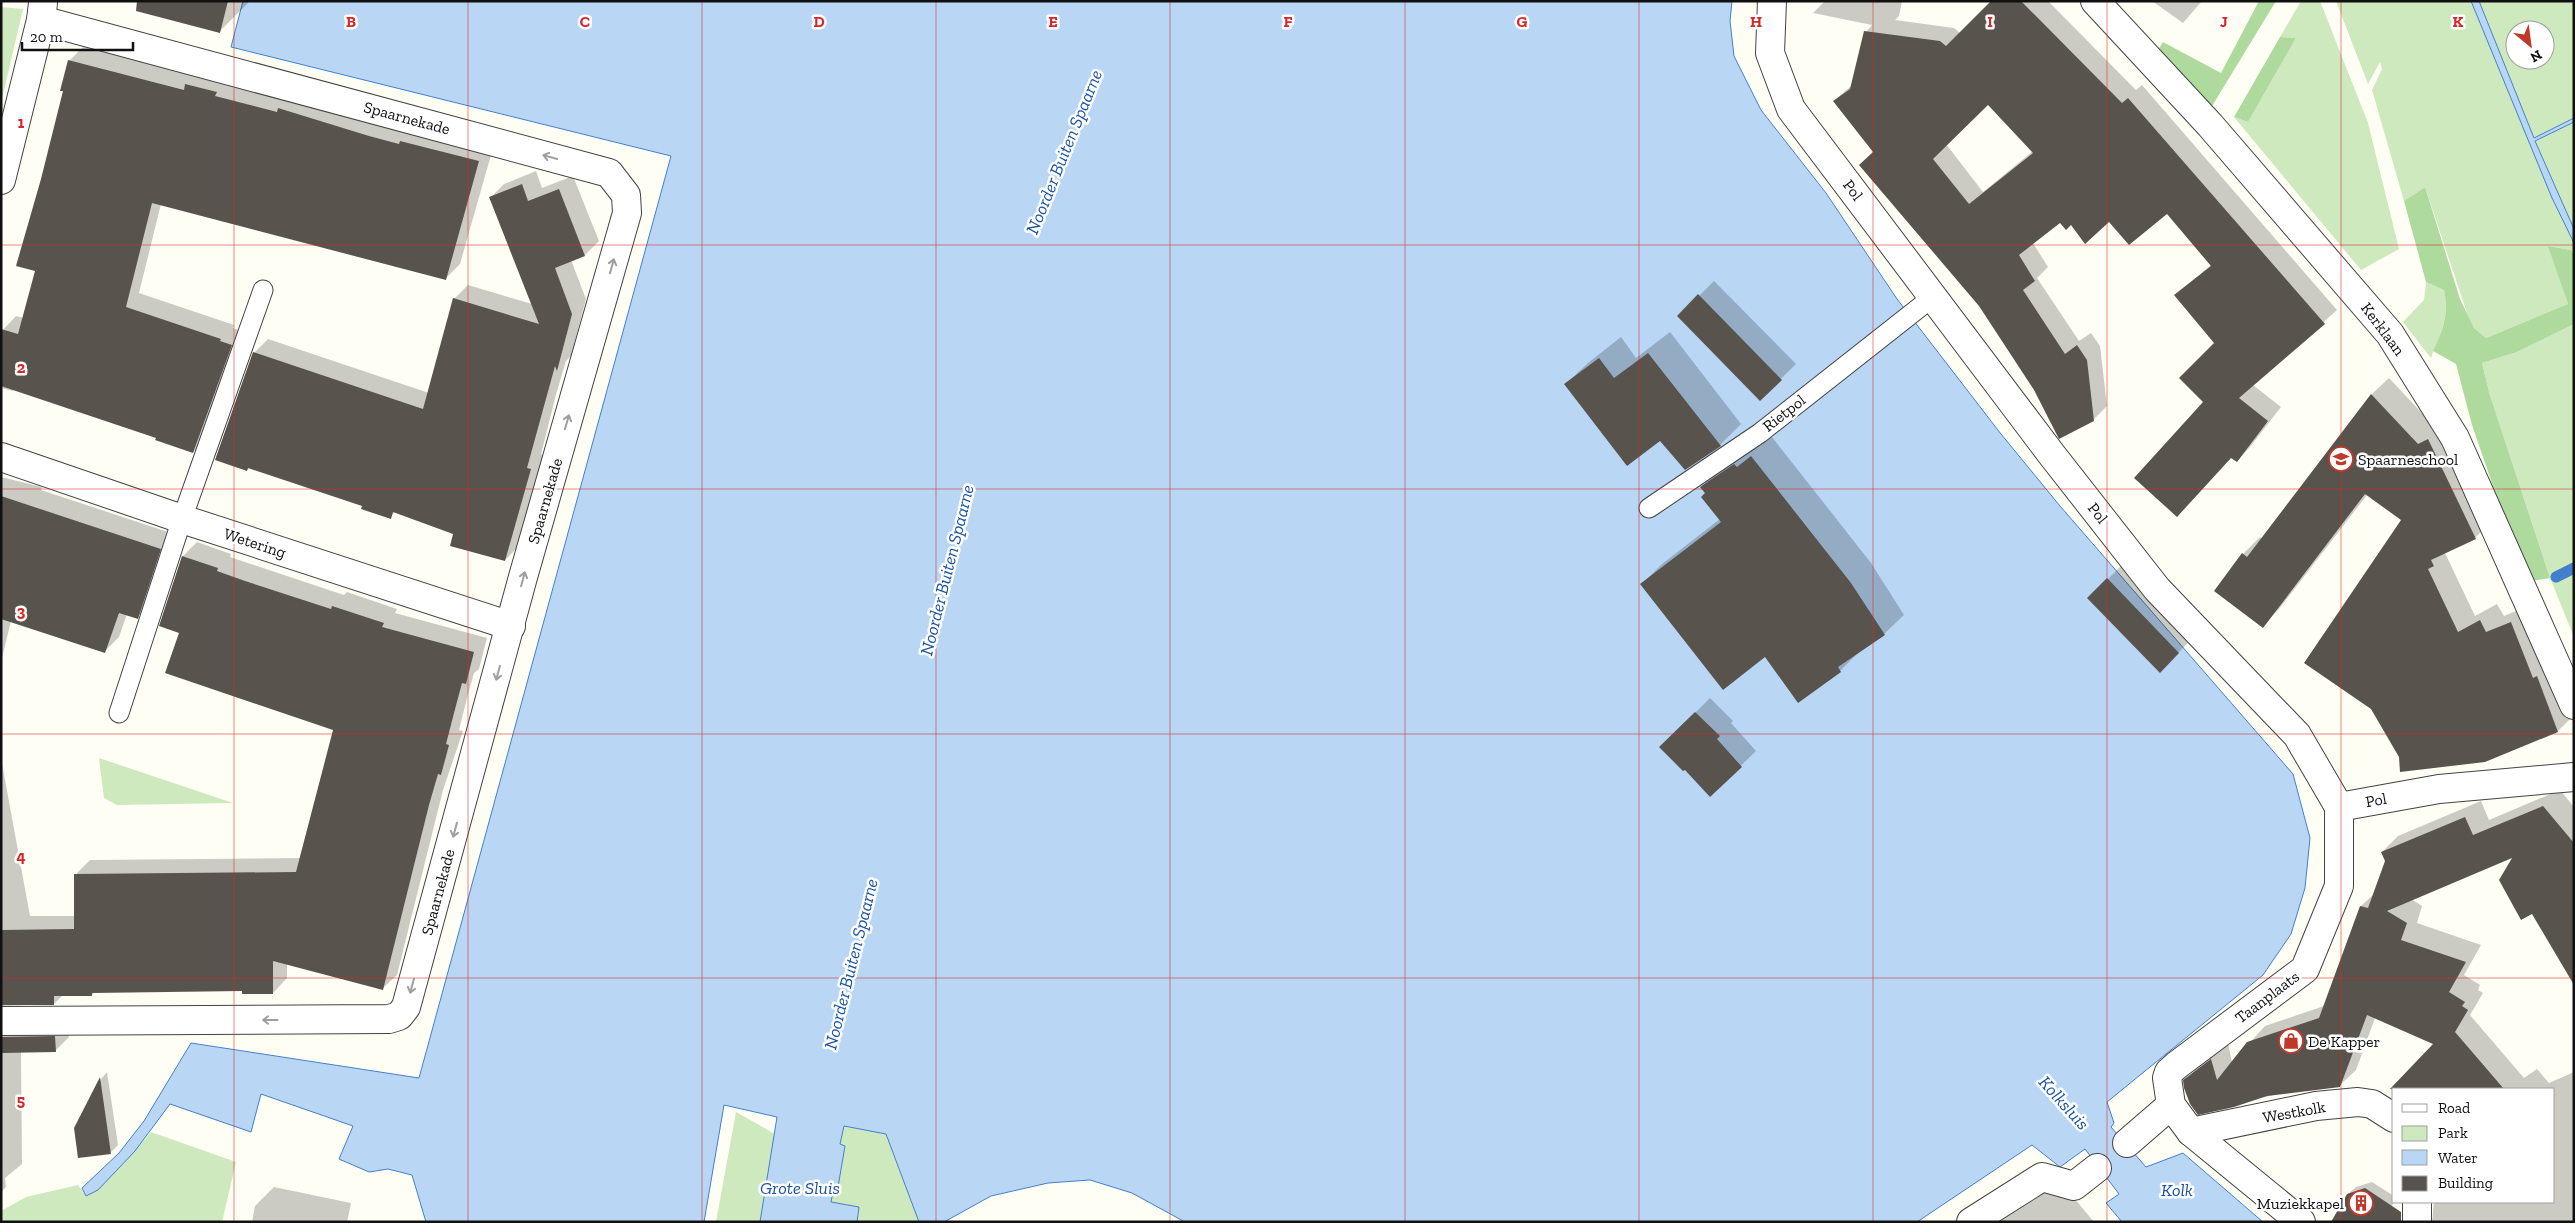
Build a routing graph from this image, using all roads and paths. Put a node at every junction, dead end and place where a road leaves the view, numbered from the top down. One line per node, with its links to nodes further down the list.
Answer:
1 (1772, 1): 6 (street, Pol)
2 (2105, 4): 11 (street, Kerklaan)
3 (42, 11): 4 (street); 10 (street, Spaarnekade, one-way to 3)
4 (1, 180)
5 (263, 290): 9 (lane)
6 (1924, 304): 8 (lane, Rietpol); 14 (street, Pol)
7 (1, 457): 9 (street, Wetering)
8 (1649, 508)
9 (182, 519): 10 (street, Wetering); 12 (lane)
10 (511, 626): 15 (street, Spaarnekade, one-way to 15)
11 (2574, 705)
12 (119, 713)
13 (2574, 777): 14 (street, Pol)
14 (2339, 807): 16 (street, Taanplaats)
15 (1, 1021)
16 (2171, 1105): 18 (street); 19 (street)
17 (2392, 1117): 18 (street, Westkolk)
18 (2191, 1132): 23 (street)
19 (2127, 1144)
20 (2097, 1168): 22 (street)
21 (2417, 1203): 24 (street)
22 (1972, 1222)
23 (2301, 1222)
24 (2417, 1222)

